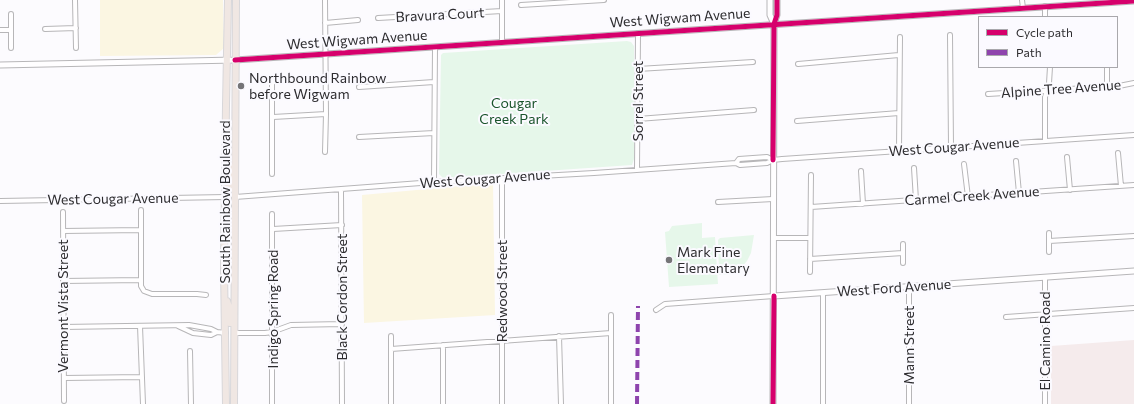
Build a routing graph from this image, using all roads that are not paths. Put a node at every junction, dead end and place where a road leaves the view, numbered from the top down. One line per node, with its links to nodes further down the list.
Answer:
1 (75, 0): 21 (street)
2 (228, 0): 34 (main road, South Rainbow Boulevard)
3 (236, 0): 35 (main road, South Rainbow Boulevard)
4 (325, 0): 19 (street)
5 (502, 0): 14 (street)
6 (604, 0): 11 (street)
7 (770, 0): 20 (street)
8 (777, 0): 20 (street)
9 (1022, 0): 13 (street)
10 (1134, 1): 12 (street, West Wigwam Avenue)
11 (521, 6)
12 (1044, 6): 13 (street, West Wigwam Avenue); 16 (street)
13 (1022, 8): 20 (street, West Wigwam Avenue)
14 (502, 11): 17 (street, Bravura Court); 28 (street)
15 (11, 14): 24 (street)
16 (1045, 16)
17 (378, 18)
18 (358, 20): 19 (street)
19 (325, 23): 32 (street)
20 (774, 24): 25 (street, West Wigwam Avenue); 65 (street)
21 (76, 28): 22 (street); 31 (street)
22 (45, 29)
23 (0, 30): 24 (street)
24 (11, 30): 30 (street)
25 (638, 33): 28 (street, West Wigwam Avenue); 41 (street, Sorrel Street)
26 (950, 35): 59 (street)
27 (900, 37): 33 (street)
28 (502, 42): 29 (street, West Wigwam Avenue)
29 (435, 47): 32 (street, West Wigwam Avenue); 43 (street)
30 (11, 48)
31 (76, 48)
32 (326, 54): 35 (street, West Wigwam Avenue); 51 (street)
33 (899, 55): 37 (street); 50 (street)
34 (228, 60): 35 (street, West Wigwam Avenue); 38 (street, West Wigwam Avenue); 63 (main road, South Rainbow Boulevard)
35 (235, 60): 81 (main road, South Rainbow Boulevard)
36 (753, 62): 41 (street)
37 (798, 64)
38 (0, 65)
39 (1050, 68): 47 (street)
40 (1107, 68): 45 (street)
41 (638, 69): 53 (street, Sorrel Street)
42 (272, 79): 52 (street)
43 (434, 82): 46 (street); 55 (street)
44 (1134, 83): 45 (street, Alpine Tree Avenue)
45 (1107, 86): 47 (street, Alpine Tree Avenue)
46 (359, 87)
47 (1047, 91): 48 (street, Alpine Tree Avenue); 58 (street)
48 (988, 94)
49 (754, 110): 53 (street)
50 (899, 113): 54 (street); 60 (street)
51 (326, 114): 52 (street); 61 (street)
52 (273, 117): 71 (street)
53 (638, 119): 69 (street, Sorrel Street)
54 (797, 121)
55 (434, 133): 57 (street); 74 (street)
56 (1134, 134): 58 (street, West Cougar Avenue)
57 (359, 137)
58 (1045, 140): 59 (street, West Cougar Avenue)
59 (951, 147): 60 (street, West Cougar Avenue)
60 (899, 150): 65 (street, West Cougar Avenue)
61 (325, 152)
62 (1118, 153): 76 (street)
63 (226, 157): 81 (main road); 82 (main road, South Rainbow Boulevard)
64 (1067, 157): 78 (street)
65 (773, 160): 69 (street, West Cougar Avenue); 83 (street)
66 (1016, 161): 79 (street)
67 (964, 164): 80 (street)
68 (914, 168): 85 (street)
69 (638, 170): 73 (street, West Cougar Avenue)
70 (861, 171): 87 (street)
71 (272, 174)
72 (811, 175): 88 (street)
73 (502, 178): 74 (street, West Cougar Avenue); 131 (street, Redwood Street)
74 (434, 182): 77 (street, West Cougar Avenue)
75 (1134, 185): 76 (street, Carmel Creek Avenue)
76 (1121, 186): 78 (street, Carmel Creek Avenue)
77 (341, 189): 81 (street, West Cougar Avenue); 92 (street, Black Cordon Street)
78 (1070, 190): 79 (street, Carmel Creek Avenue)
79 (1019, 193): 80 (street, Carmel Creek Avenue)
80 (968, 196): 85 (street, Carmel Creek Avenue)
81 (235, 197): 100 (main road, South Rainbow Boulevard)
82 (226, 198): 84 (street, West Cougar Avenue); 100 (main road); 116 (main road, South Rainbow Boulevard)
83 (773, 199): 86 (street); 98 (street)
84 (0, 200)
85 (916, 200): 87 (street, Carmel Creek Avenue)
86 (718, 202)
87 (863, 204): 88 (street, Carmel Creek Avenue)
88 (811, 207): 99 (street)
89 (141, 210): 94 (street)
90 (63, 212): 95 (street, Vermont Vista Street)
91 (272, 214): 93 (street, Indigo Spring Road)
92 (342, 225): 93 (street); 122 (street, Black Cordon Street)
93 (273, 229): 125 (street, Indigo Spring Road)
94 (141, 230): 95 (street); 110 (street)
95 (63, 231): 111 (street, Vermont Vista Street)
96 (1049, 233): 101 (street)
97 (1134, 236): 101 (street)
98 (774, 238): 99 (street); 115 (street)
99 (810, 238): 105 (street)
100 (234, 241): 127 (main road, South Rainbow Boulevard)
101 (1049, 242): 103 (street)
102 (903, 244): 104 (street)
103 (1049, 252)
104 (903, 253): 105 (street); 106 (street)
105 (810, 259): 108 (street)
106 (903, 263)
107 (1134, 271): 109 (street, West Ford Avenue)
108 (810, 272)
109 (1045, 278): 112 (street, West Ford Avenue); 119 (street, El Camino Road)
110 (141, 280): 111 (street); 114 (street)
111 (63, 281): 124 (street, Vermont Vista Street)
112 (909, 287): 113 (street, West Ford Avenue); 152 (street, Mann Street)
113 (823, 293): 115 (street, West Ford Avenue); 151 (street)
114 (206, 295)
115 (774, 296): 118 (street, West Ford Avenue); 150 (street)
116 (225, 298): 126 (main road, South Rainbow Boulevard); 127 (main road)
117 (1134, 308): 119 (street)
118 (656, 310)
119 (1045, 314): 121 (street); 153 (street, El Camino Road)
120 (611, 315): 128 (street)
121 (1006, 317)
122 (342, 324): 125 (street); 144 (street, Black Cordon Street)
123 (140, 326): 124 (street); 126 (street); 136 (street)
124 (63, 328): 137 (street, Vermont Vista Street)
125 (272, 332): 127 (street); 143 (street, Indigo Spring Road)
126 (226, 333): 135 (main road); 141 (main road, South Rainbow Boulevard)
127 (234, 333): 135 (main road, South Rainbow Boulevard)
128 (611, 333): 130 (street); 149 (street)
129 (391, 336): 133 (street)
130 (559, 336): 131 (street); 148 (street)
131 (502, 341): 132 (street); 147 (street, Redwood Street)
132 (443, 345): 133 (street); 146 (street)
133 (391, 349): 145 (street)
134 (190, 351): 140 (street)
135 (234, 374): 142 (main road, South Rainbow Boulevard)
136 (142, 377): 137 (street); 139 (street)
137 (64, 378): 138 (street, Vermont Vista Street)
138 (64, 401)
139 (143, 404)
140 (191, 404)
141 (226, 404)
142 (234, 404)
143 (272, 404)
144 (342, 404)
145 (391, 404)
146 (443, 404)
147 (502, 404)
148 (561, 404)
149 (611, 404)
150 (773, 404)
151 (823, 404)
152 (909, 404)
153 (1045, 404)

